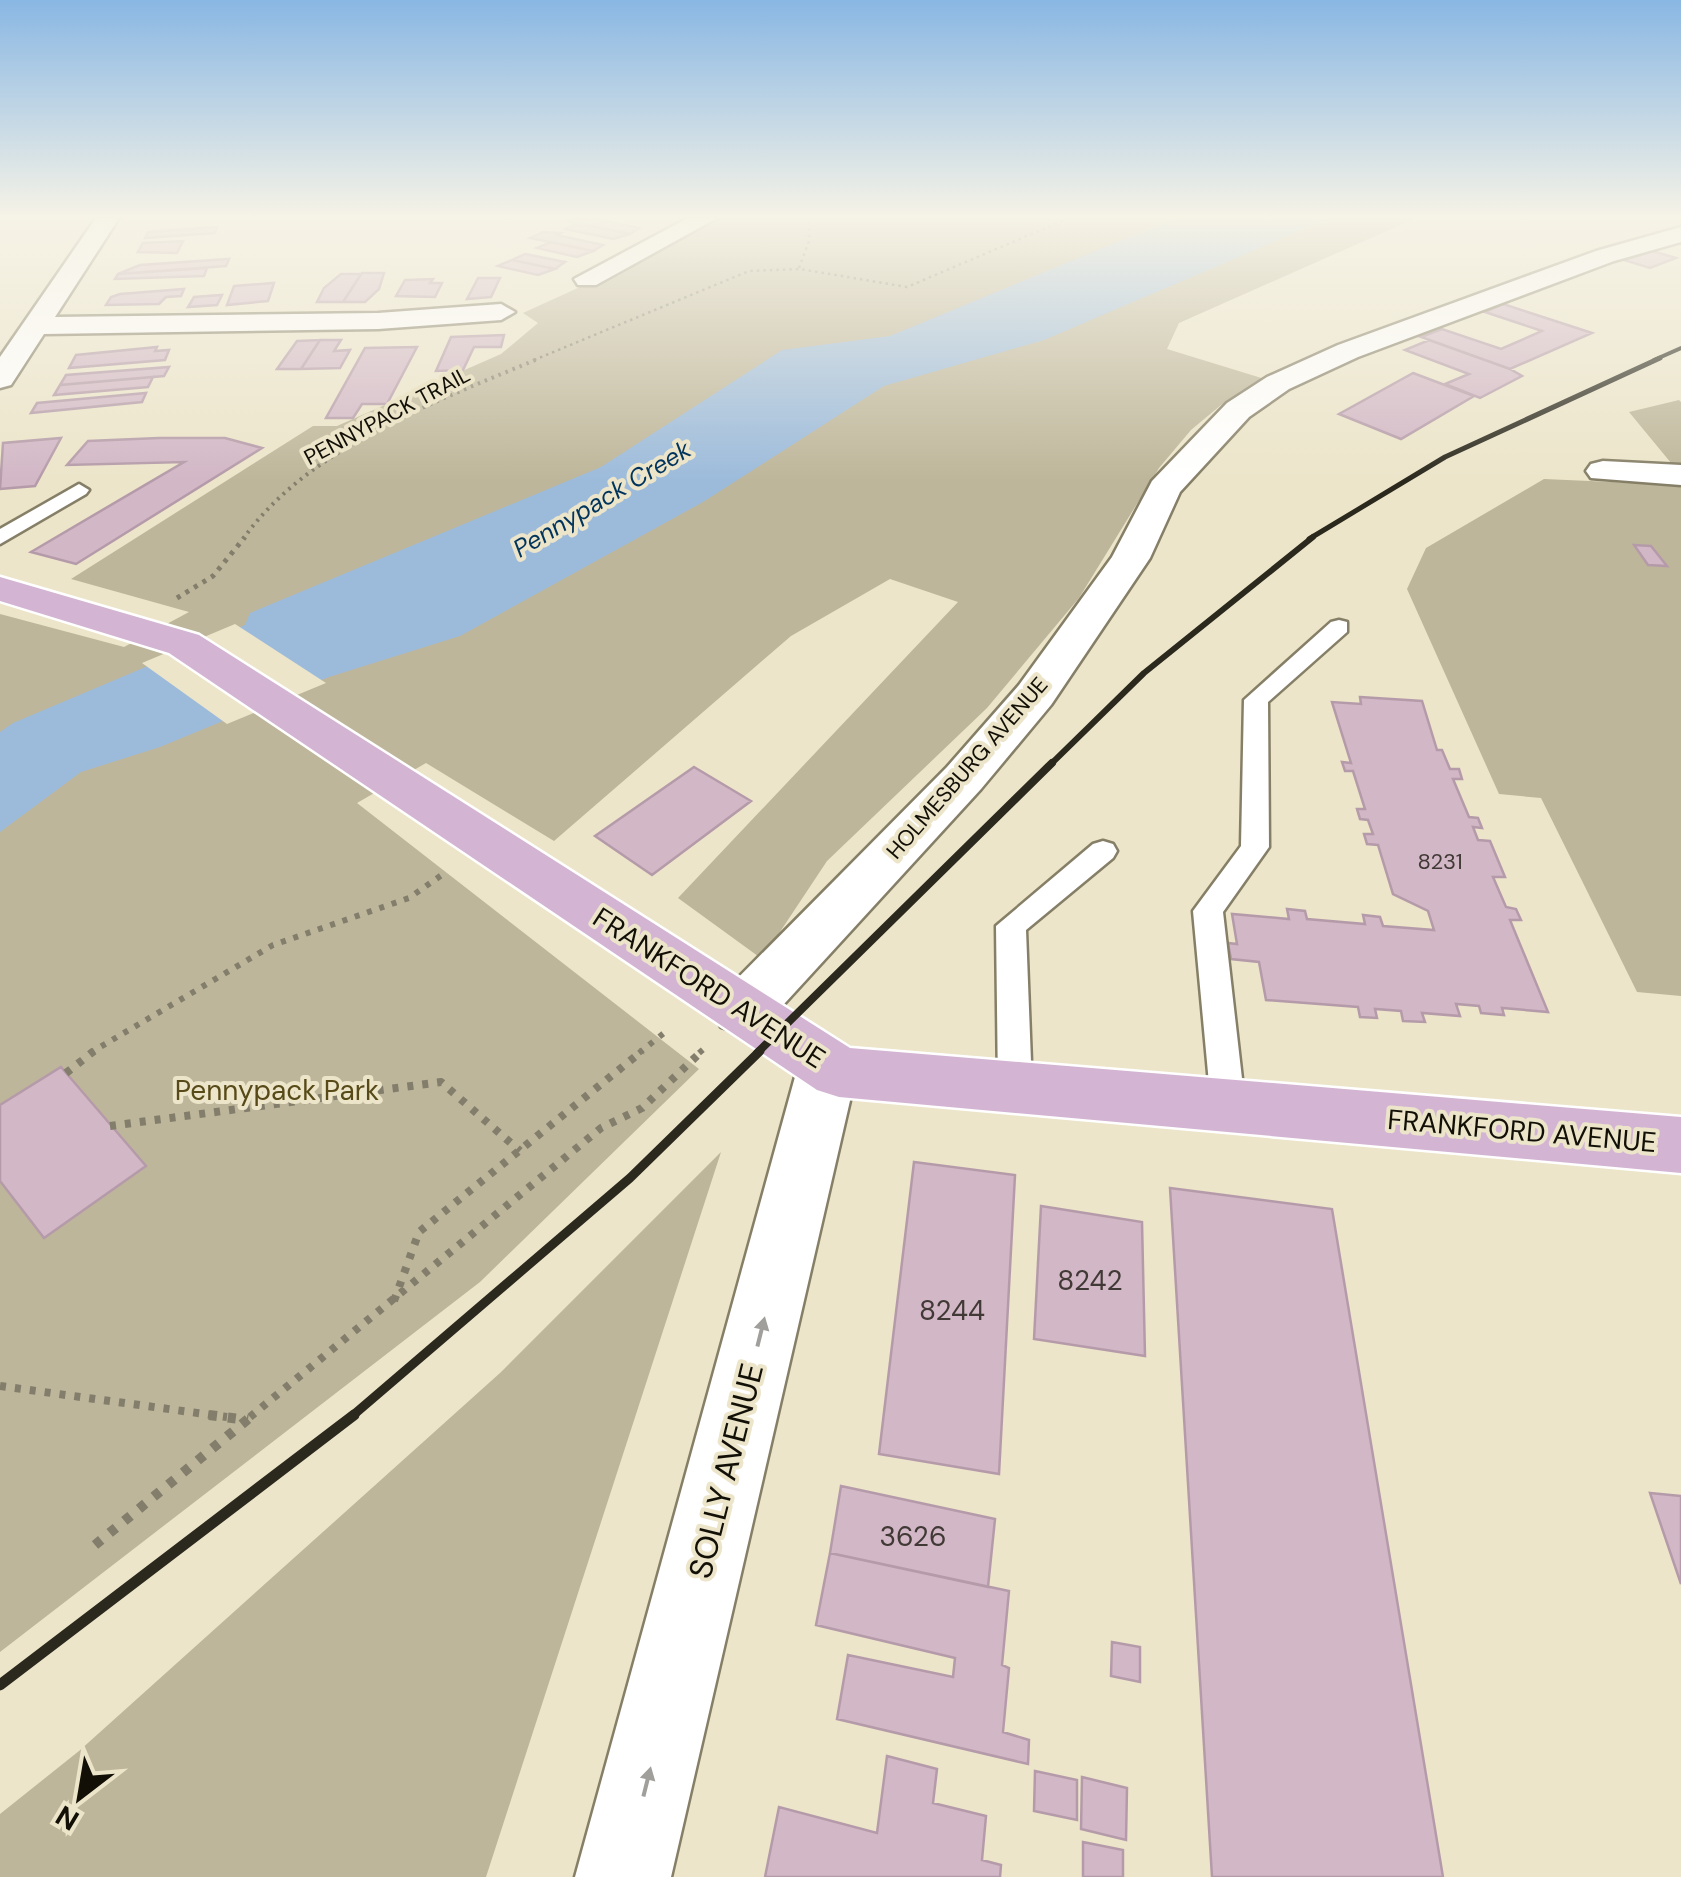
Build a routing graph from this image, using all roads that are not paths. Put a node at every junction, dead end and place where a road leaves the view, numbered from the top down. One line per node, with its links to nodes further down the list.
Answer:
1 (46, 306): 4 (street)
2 (1469, 306): 15 (street, HOLMESBURG AVENUE)
3 (502, 312): 4 (street)
4 (20, 332): 5 (street)
5 (0, 378)
6 (1603, 471): 7 (street)
7 (1681, 475)
8 (80, 490): 10 (lane)
9 (0, 520): 10 (lane)
10 (23, 524): 11 (lane)
11 (0, 538)
12 (0, 590): 15 (main road, FRANKFORD AVENUE)
13 (1339, 627): 18 (lane)
14 (1103, 851): 17 (lane)
15 (742, 1011): 16 (main road, FRANKFORD AVENUE)
16 (828, 1066): 17 (main road, FRANKFORD AVENUE); 20 (street, SOLLY AVENUE, one-way to 16)
17 (1014, 1088): 18 (main road, FRANKFORD AVENUE)
18 (1228, 1105): 19 (main road, FRANKFORD AVENUE)
19 (1681, 1145)
20 (624, 1877)

